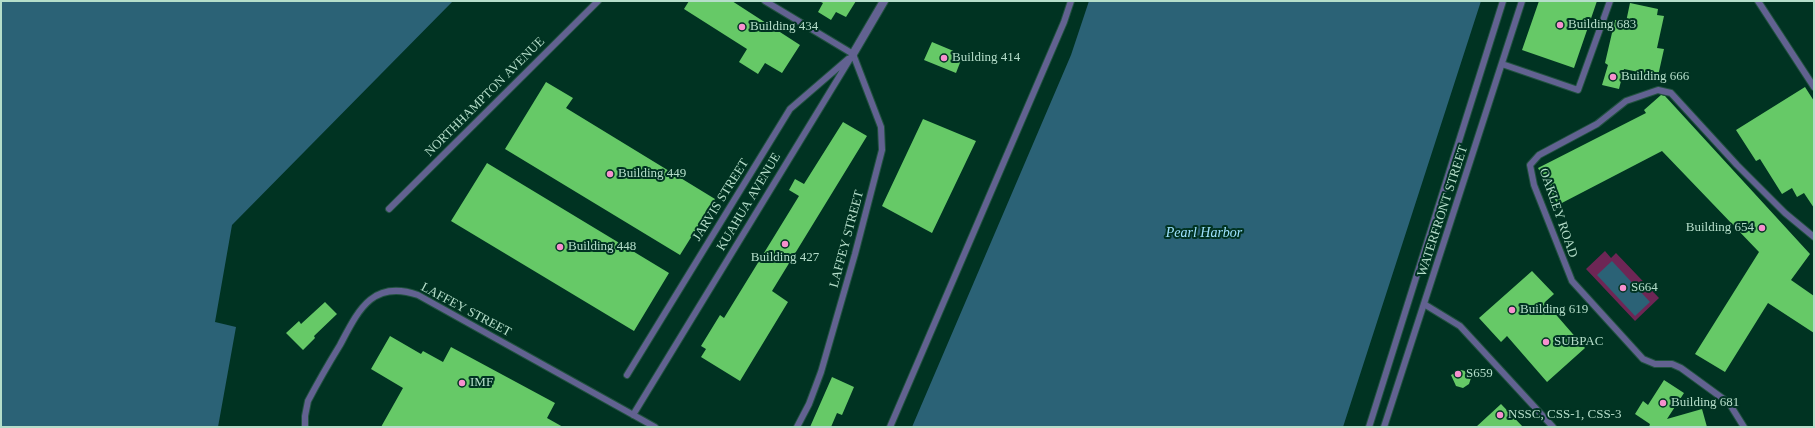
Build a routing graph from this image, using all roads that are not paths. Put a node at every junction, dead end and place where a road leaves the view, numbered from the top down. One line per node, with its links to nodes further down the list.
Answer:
1 (598, 1): 12 (lane, NORTHHAMPTON AVENUE)
2 (765, 1): 9 (lane)
3 (884, 1): 9 (street, KUAHUA AVENUE)
4 (1071, 1): 20 (lane)
5 (1503, 1): 21 (lane)
6 (1522, 1): 10 (lane, WATERFRONT STREET)
7 (1610, 1): 10 (lane)
8 (1758, 1): 11 (lane)
9 (853, 54): 15 (lane, JARVIS STREET); 16 (lane, KUAHUA AVENUE); 19 (lane, LAFFEY STREET)
10 (1502, 64): 14 (lane, WATERFRONT STREET)
11 (1814, 87)
12 (389, 209)
13 (1814, 237): 24 (lane, OAKLEY ROAD)
14 (1424, 304): 22 (lane, WATERFRONT STREET); 23 (lane)
15 (627, 375)
16 (633, 415): 17 (lane, LAFFEY STREET); 18 (lane, LAFFEY STREET)
17 (306, 427)
18 (655, 427)
19 (797, 427)
20 (890, 427)
21 (1369, 427)
22 (1384, 427)
23 (1553, 427)
24 (1744, 427)

